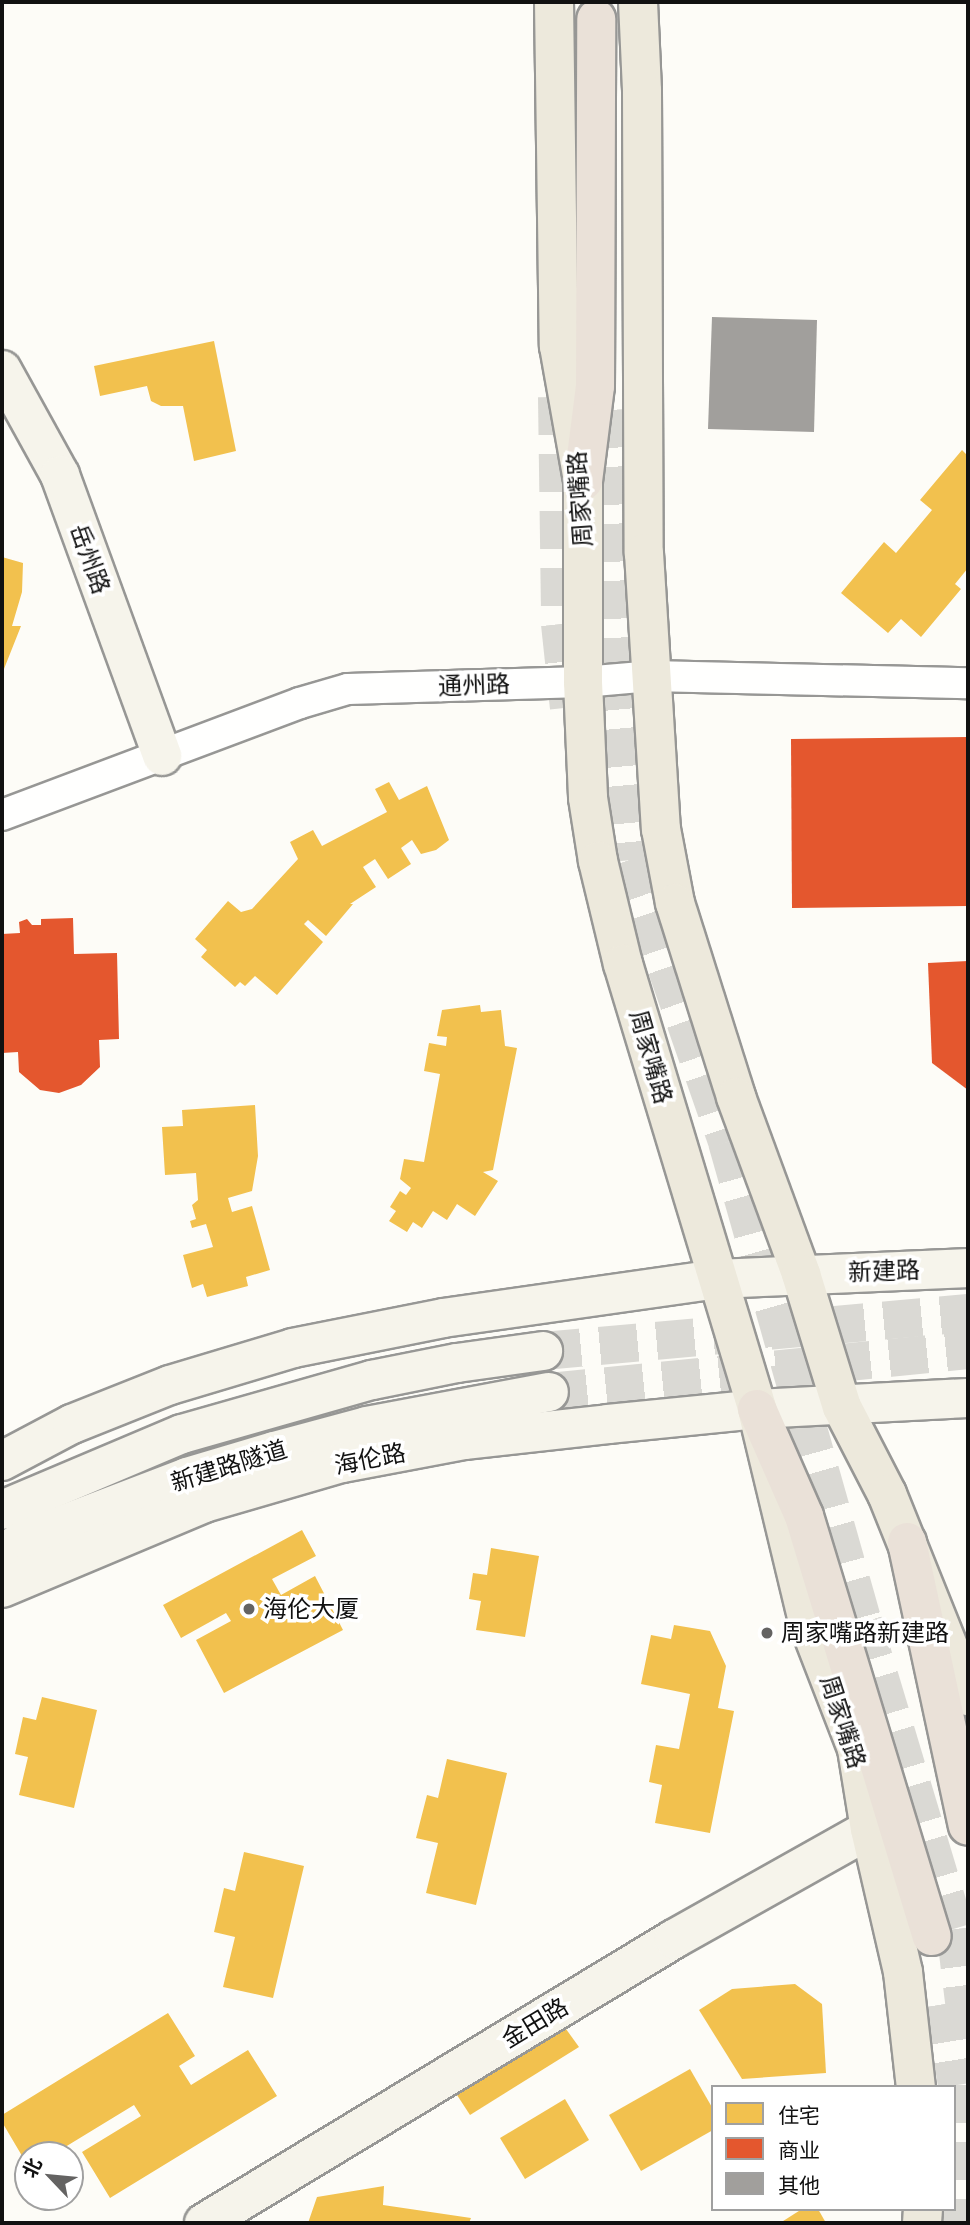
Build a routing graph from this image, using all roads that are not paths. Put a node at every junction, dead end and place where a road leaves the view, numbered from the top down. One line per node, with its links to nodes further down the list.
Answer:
1 (554, 2): 5 (main road, 周家嘴路)
2 (638, 2): 6 (main road)
3 (596, 19): 5 (highway)
4 (2, 370): 9 (main road, 岳州路)
5 (583, 481): 7 (main road, 周家嘴路)
6 (651, 676): 7 (street, 通州路); 8 (street, 通州路); 12 (main road)
7 (583, 682): 9 (street, 通州路); 13 (main road, 周家嘴路)
8 (968, 683)
9 (162, 756): 10 (street, 通州路)
10 (2, 815)
11 (968, 1268): 12 (main road, 新建路)
12 (801, 1274): 13 (main road, 新建路); 17 (main road)
13 (719, 1279): 18 (main road, 周家嘴路); 19 (main road)
14 (543, 1351): 20 (main road, 新建路隧道)
15 (549, 1392): 22 (main road, 新建路隧道)
16 (968, 1398): 17 (main road)
17 (842, 1407): 18 (main road, 海伦路); 21 (main road)
18 (757, 1409): 23 (main road, 海伦路); 26 (main road, 周家嘴路); 27 (highway)
19 (2, 1461)
20 (2, 1510)
21 (907, 1542): 24 (main road); 25 (highway)
22 (2, 1553)
23 (2, 1588)
24 (968, 1696)
25 (968, 1826)
26 (870, 1829): 28 (main road, 周家嘴路); 29 (main road, 金田路)
27 (932, 1936)
28 (916, 2085)
29 (204, 2223)

